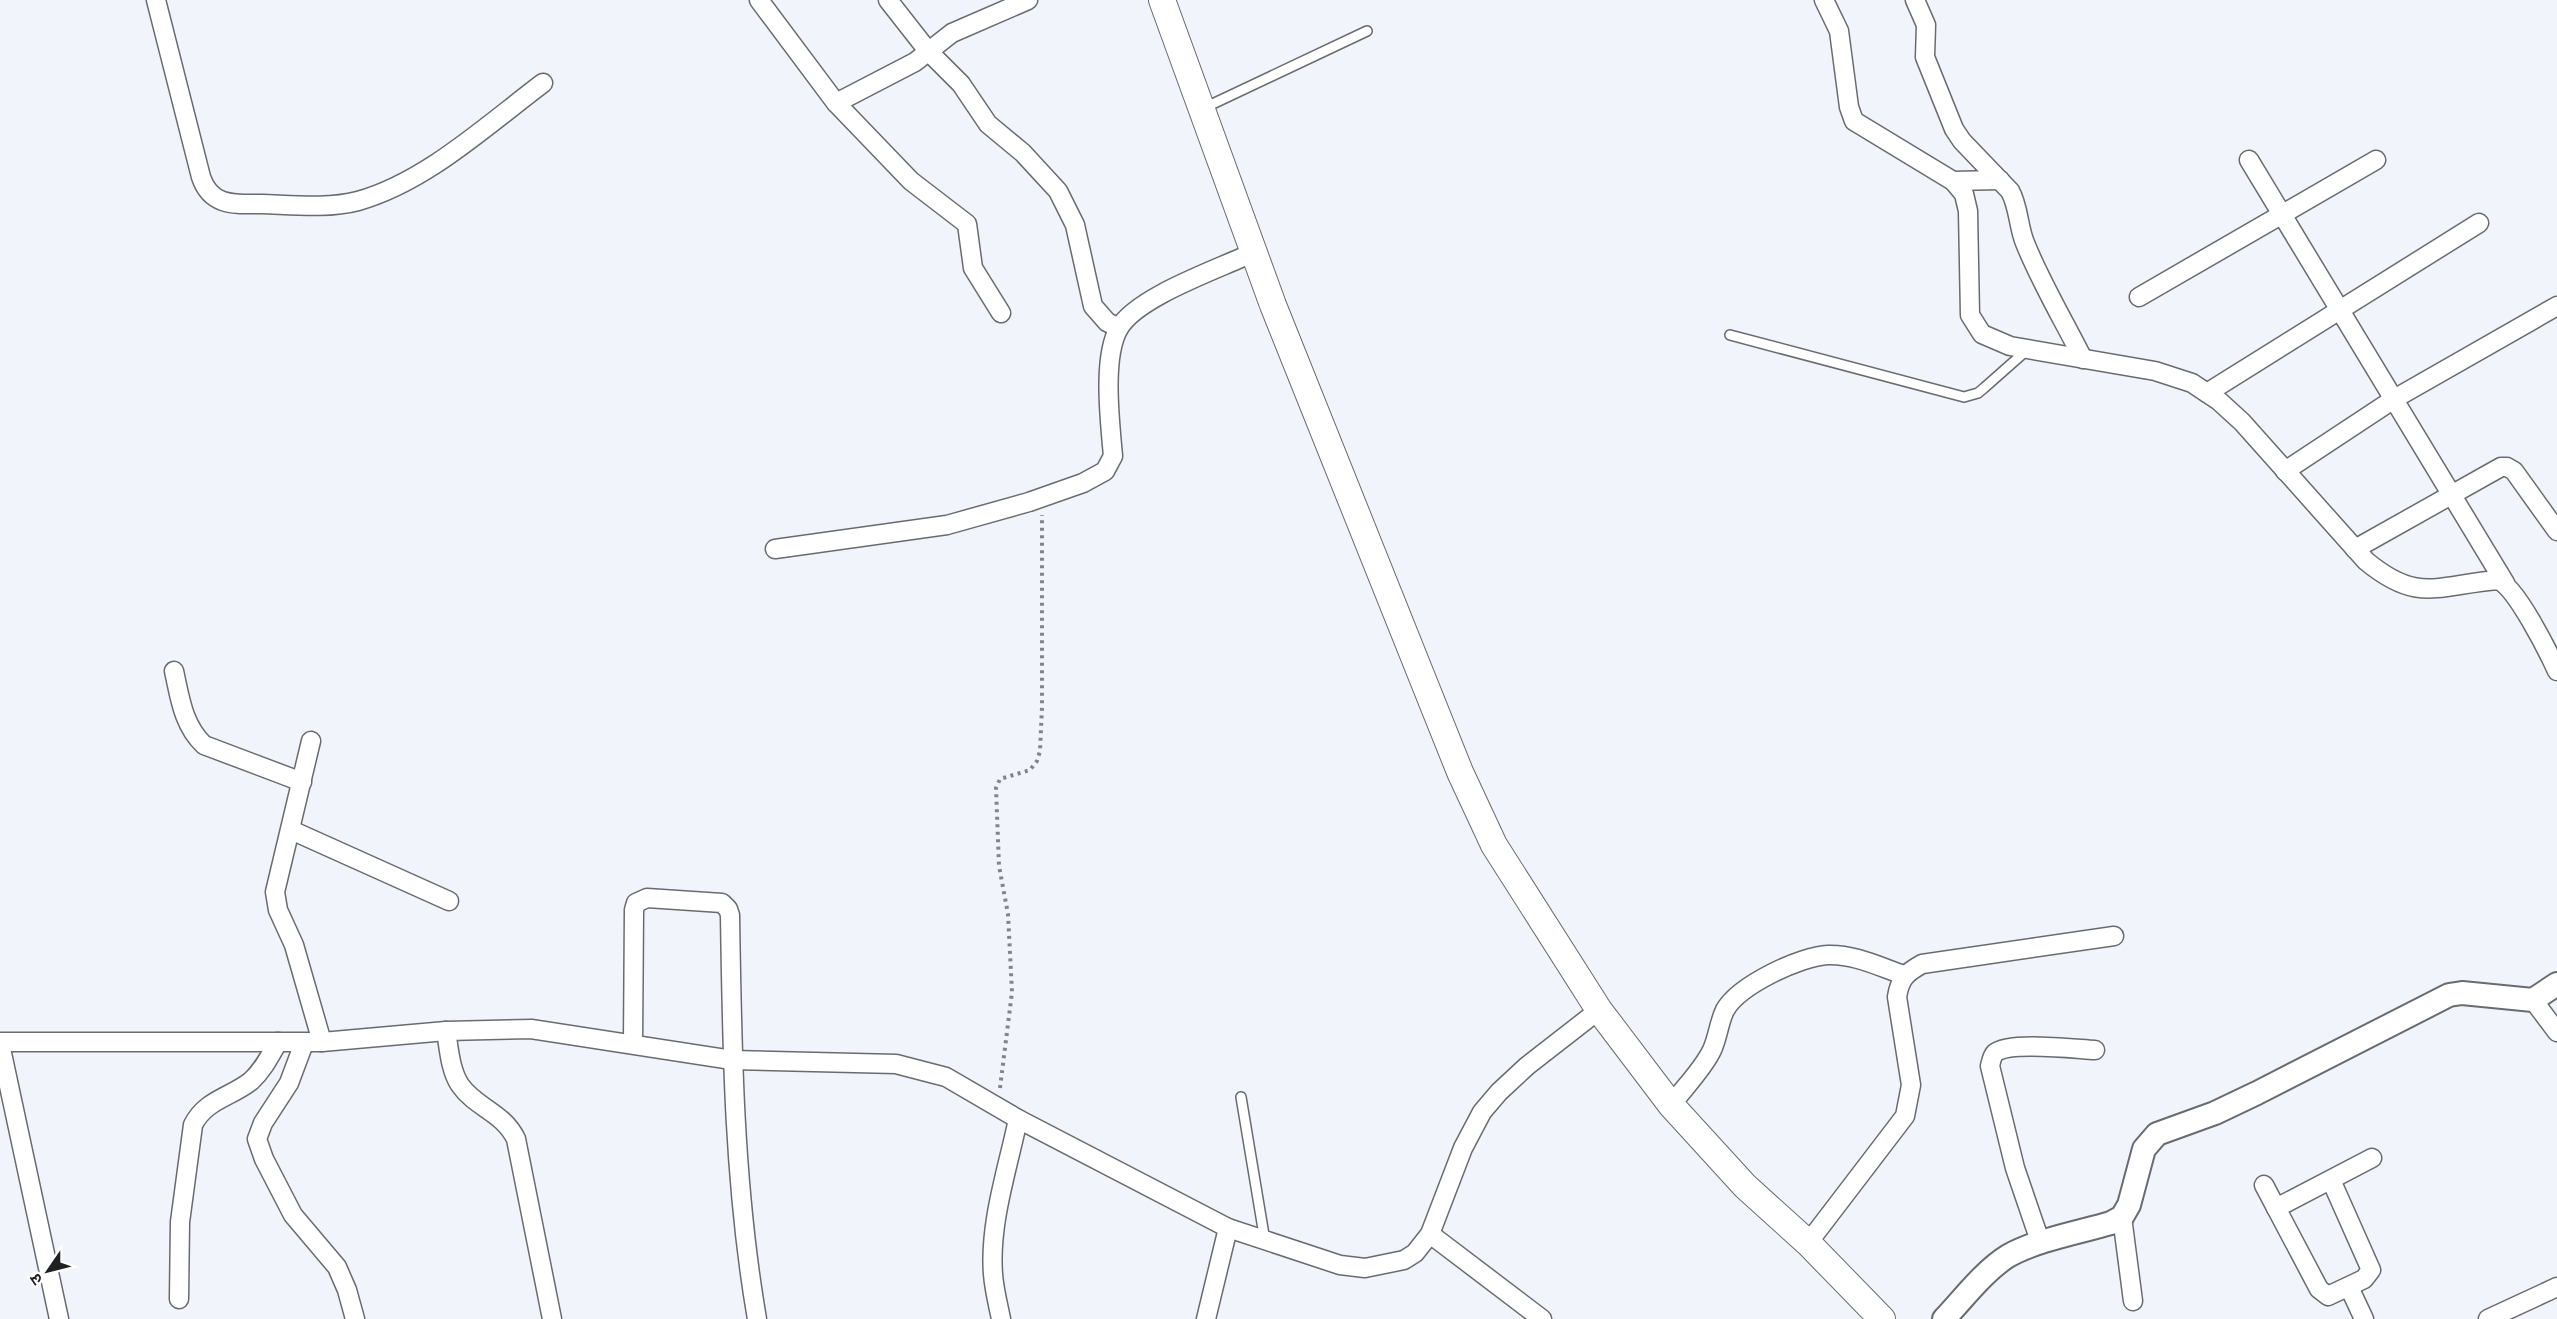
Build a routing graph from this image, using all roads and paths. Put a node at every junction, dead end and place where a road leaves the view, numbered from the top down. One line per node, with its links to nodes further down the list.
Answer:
1 (156, 0): 10 (street)
2 (759, 0): 11 (street)
3 (888, 0): 9 (street)
4 (1029, 0): 9 (street)
5 (1162, 0): 12 (main road)
6 (1824, 0): 16 (street)
7 (1915, 0): 15 (street)
8 (1367, 31): 12 (lane)
9 (928, 51): 11 (street); 24 (street)
10 (543, 83)
11 (836, 104): 23 (street)
12 (1202, 109): 19 (main road)
13 (2248, 159): 17 (street)
14 (2376, 160): 17 (street)
15 (2001, 180): 16 (street); 27 (street)
16 (1953, 181): 26 (street)
17 (2282, 215): 20 (street); 22 (street)
18 (2479, 224): 22 (street)
19 (1257, 259): 24 (street); 47 (main road)
20 (2139, 297)
21 (2557, 306): 29 (street)
22 (2339, 309): 28 (street); 29 (street)
23 (1001, 313)
24 (1119, 328): 32 (street)
25 (1730, 335): 26 (lane)
26 (2026, 350): 27 (street)
27 (2083, 359): 28 (street)
28 (2207, 393): 30 (street)
29 (2394, 399): 30 (street); 31 (street)
30 (2286, 471): 35 (street)
31 (2451, 494): 33 (street); 35 (street); 36 (street)
32 (1042, 498): 34 (street); 58 (path)
33 (2557, 531)
34 (775, 549)
35 (2355, 549): 36 (street)
36 (2505, 583): 37 (street)
37 (2554, 665)
38 (174, 671): 40 (street)
39 (311, 741): 40 (street)
40 (302, 782): 41 (street)
41 (291, 830): 42 (street); 51 (street)
42 (449, 901)
43 (2114, 936): 44 (street)
44 (1904, 975): 57 (street); 68 (street)
45 (2557, 984): 46 (street)
46 (2533, 1000): 49 (street); 64 (street)
47 (1599, 1010): 57 (main road); 66 (street)
48 (446, 1031): 51 (street); 53 (street); 76 (street)
49 (2557, 1032)
50 (278, 1042): 51 (street); 52 (street); 72 (street)
51 (313, 1042): 75 (street)
52 (0, 1043): 74 (street)
53 (633, 1044): 55 (street); 55 (street)
54 (2095, 1050): 69 (street)
55 (732, 1060): 58 (street); 77 (street)
56 (1241, 1097): 67 (lane)
57 (1671, 1106): 68 (main road)
58 (998, 1107): 59 (street)
59 (1018, 1119): 65 (street); 78 (street)
60 (2372, 1158): 61 (street)
61 (2331, 1180): 63 (street); 70 (street)
62 (2264, 1185): 63 (street)
63 (2276, 1208): 70 (street)
64 (2122, 1217): 69 (street); 73 (street)
65 (1228, 1228): 67 (street); 79 (street)
66 (1430, 1234): 67 (street); 80 (street)
67 (1264, 1241)
68 (1808, 1244): 81 (main road)
69 (2040, 1244): 82 (street)
70 (2349, 1287): 83 (street)
71 (2557, 1287): 84 (street)
72 (179, 1299)
73 (2133, 1301)
74 (59, 1319)
75 (355, 1319)
76 (552, 1319)
77 (757, 1319)
78 (1001, 1319)
79 (1206, 1319)
80 (1542, 1319)
81 (1882, 1319)
82 (1944, 1319)
83 (2364, 1319)
84 (2488, 1319)

